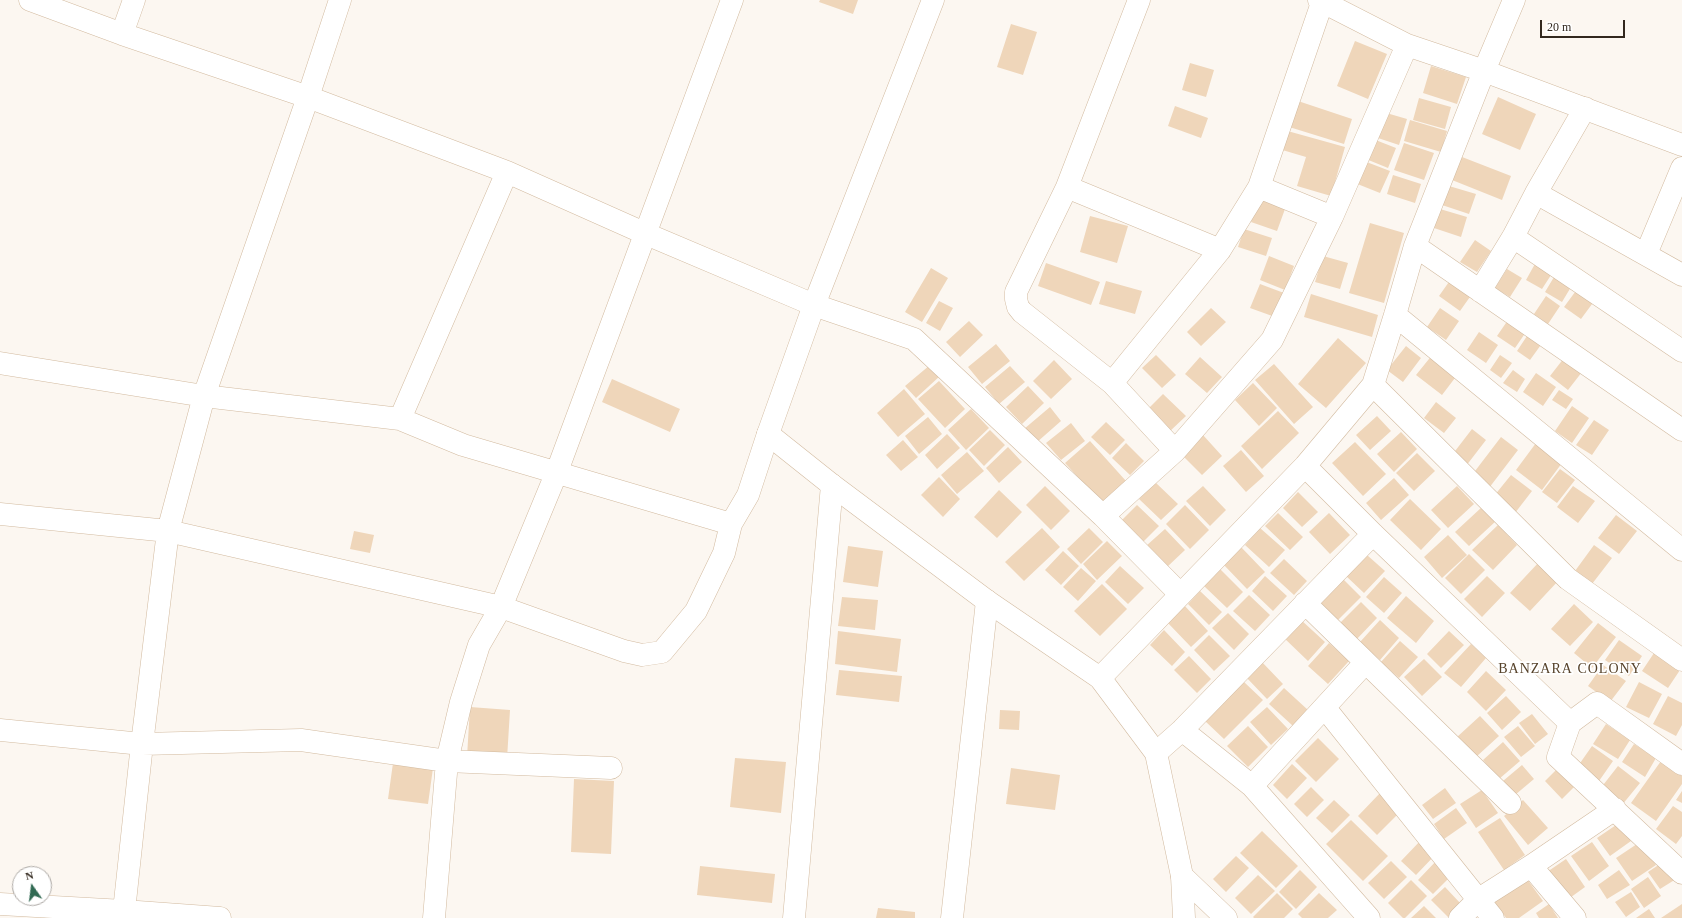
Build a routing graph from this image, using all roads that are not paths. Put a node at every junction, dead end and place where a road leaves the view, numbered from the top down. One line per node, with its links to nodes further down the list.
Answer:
1 (30, 0): 9 (street)
2 (134, 0): 9 (street)
3 (340, 0): 12 (street)
4 (732, 0): 21 (street)
5 (933, 0): 28 (street)
6 (1139, 0): 17 (street)
7 (1321, 0): 10 (street); 18 (street)
8 (1514, 0): 11 (street)
9 (122, 34): 12 (street)
10 (1407, 45): 11 (street); 20 (street)
11 (1484, 71): 13 (street); 23 (street)
12 (308, 97): 16 (street); 34 (street)
13 (1585, 108): 14 (street); 19 (street)
14 (1682, 145)
15 (1682, 168): 25 (street)
16 (507, 172): 21 (street); 35 (street)
17 (1067, 187): 24 (street); 32 (street)
18 (1259, 187): 20 (street); 24 (street)
19 (1536, 193): 22 (street); 25 (street)
20 (1332, 217): 38 (street)
21 (644, 233): 28 (street); 40 (street)
22 (1513, 236): 27 (street); 30 (street)
23 (1415, 246): 27 (street); 29 (street)
24 (1220, 250): 32 (street)
25 (1646, 254): 26 (street)
26 (1682, 275)
27 (1480, 290): 36 (street)
28 (814, 305): 37 (street); 43 (street)
29 (1395, 315): 33 (street); 47 (street)
30 (1682, 351)
31 (0, 363): 34 (street)
32 (1112, 383): 38 (street)
33 (1373, 385): 39 (street); 52 (street)
34 (204, 396): 35 (street); 45 (street)
35 (400, 419): 40 (street)
36 (1682, 430)
37 (768, 434): 41 (street); 44 (street)
38 (1175, 451): 43 (street)
39 (1305, 466): 46 (street); 48 (street)
40 (556, 474): 44 (street); 51 (street)
41 (832, 485): 49 (street); 75 (street)
42 (0, 514): 45 (street)
43 (1103, 516): 48 (street)
44 (731, 524): 51 (street)
45 (168, 531): 51 (street); 59 (street)
46 (1373, 534): 50 (street); 56 (street)
47 (1682, 550)
48 (1180, 594): 54 (street)
49 (987, 601): 54 (street); 76 (street)
50 (1306, 603): 53 (street); 58 (street)
51 (501, 607): 61 (street)
52 (1682, 660)
53 (1366, 663): 55 (street); 65 (street)
54 (1100, 678): 60 (street)
55 (1325, 708): 64 (street); 70 (street)
56 (1570, 723): 62 (street); 66 (street)
57 (0, 730): 59 (street)
58 (1182, 730): 60 (street); 64 (street)
59 (142, 744): 61 (street); 72 (street)
60 (1156, 753): 69 (street)
61 (447, 761): 63 (street); 74 (street)
62 (1682, 764)
63 (611, 768)
64 (1252, 786): 79 (street)
65 (1510, 803)
66 (1615, 809): 67 (street); 68 (street)
67 (1531, 866): 70 (street); 82 (street)
68 (1682, 873)
69 (1182, 876): 77 (street); 78 (street)
70 (1479, 899): 80 (street); 81 (street)
71 (0, 904): 72 (street)
72 (124, 910): 73 (street)
73 (220, 918)
74 (434, 918)
75 (794, 918)
76 (952, 918)
77 (1184, 918)
78 (1226, 918)
79 (1369, 918)
80 (1460, 918)
81 (1493, 918)
82 (1574, 918)

